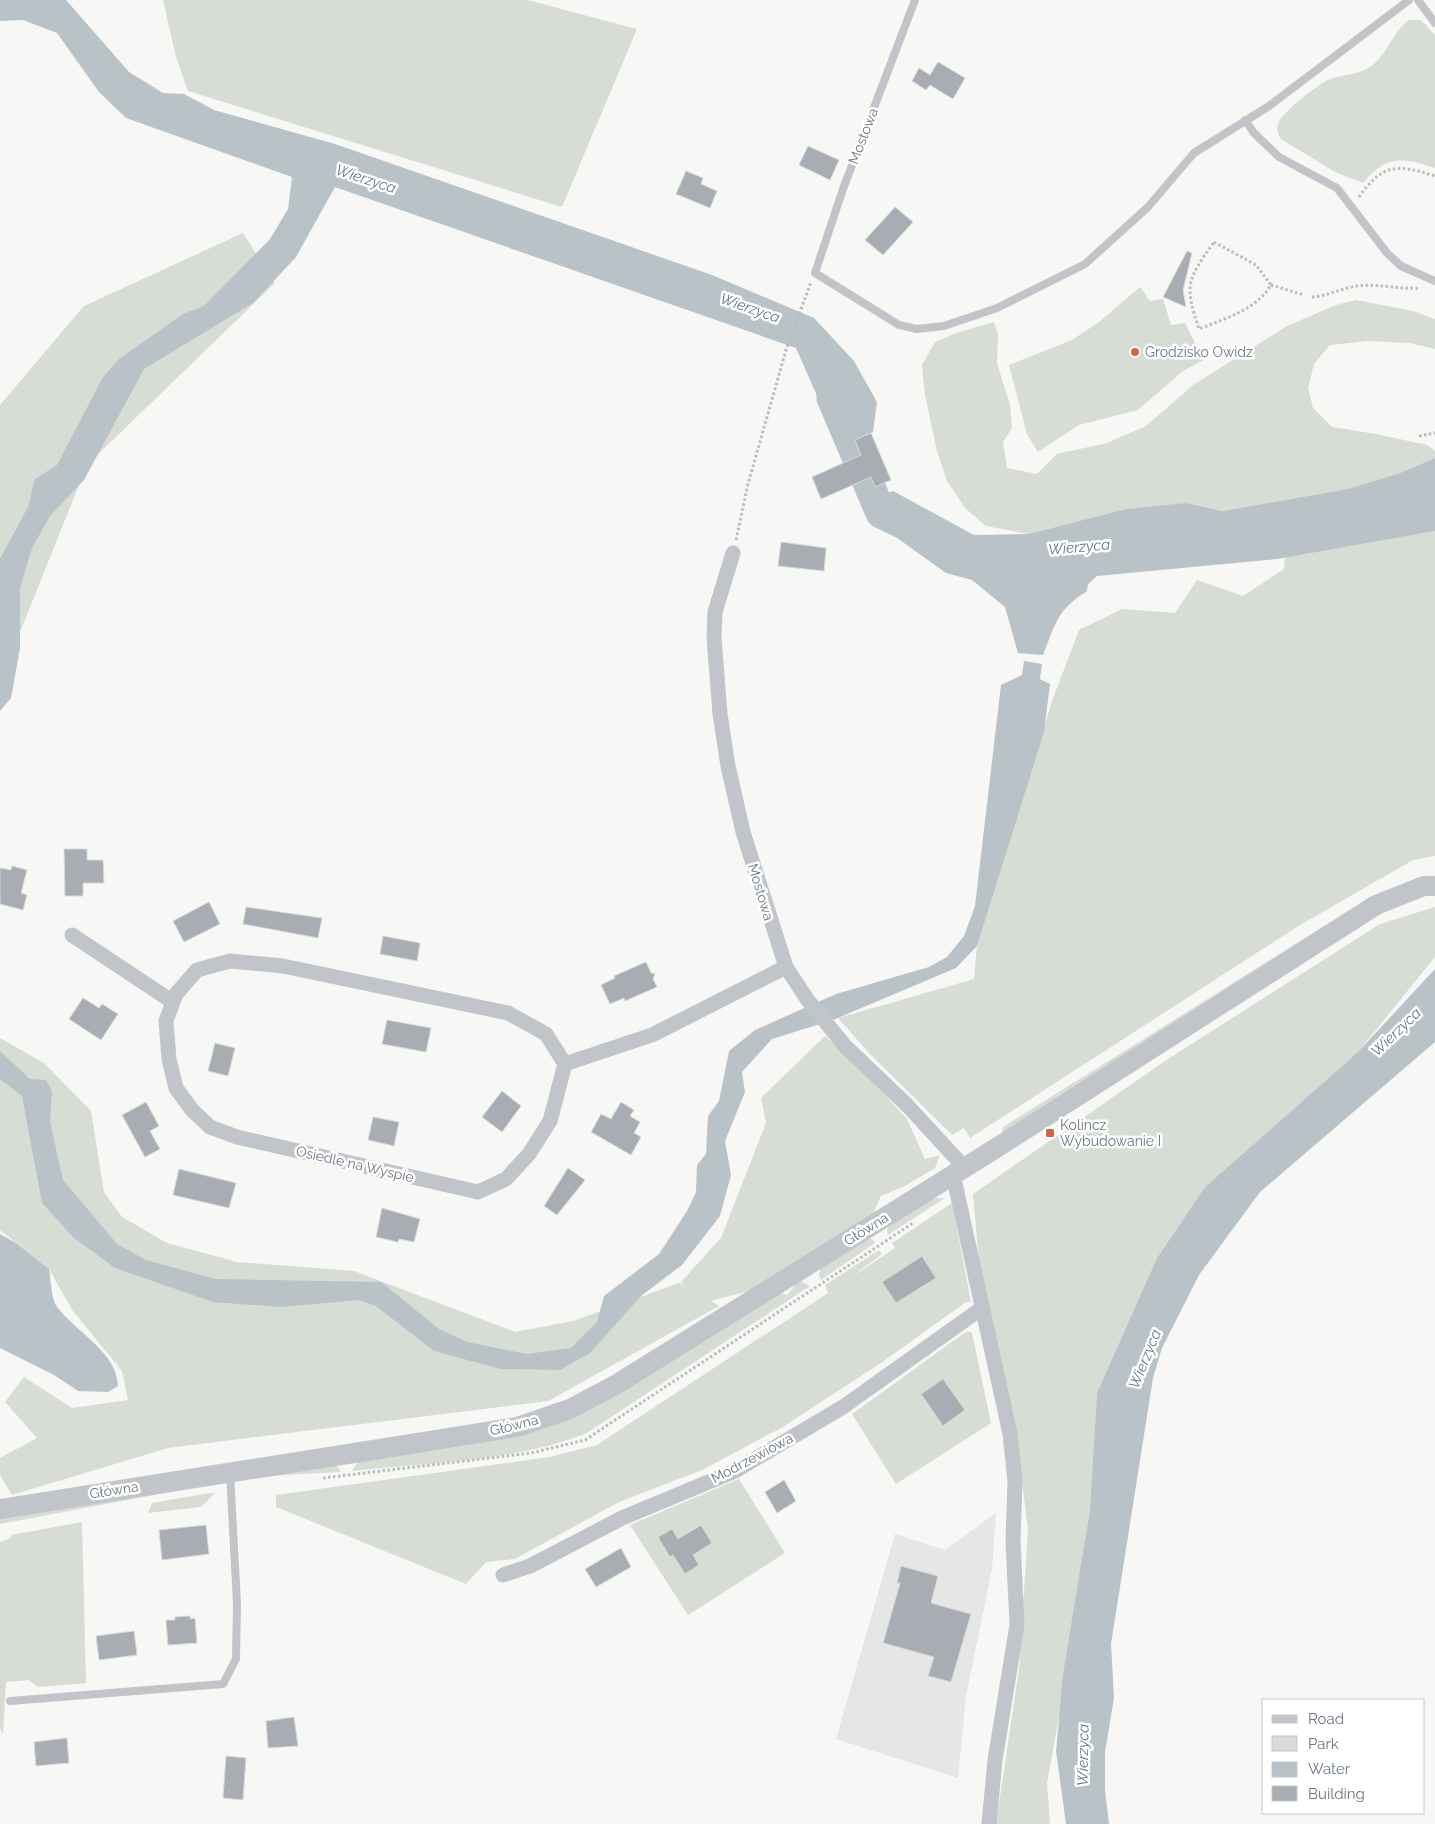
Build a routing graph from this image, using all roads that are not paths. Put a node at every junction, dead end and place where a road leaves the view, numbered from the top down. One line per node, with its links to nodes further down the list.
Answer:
1 (915, 0): 5 (lane, Mostowa)
2 (1409, 0): 5 (lane)
3 (1418, 0): 4 (lane)
4 (1435, 23)
5 (1245, 120): 6 (lane)
6 (1435, 281)
7 (733, 553): 10 (street, Mostowa)
8 (1435, 886): 13 (street, Główna)
9 (72, 936): 11 (street)
10 (786, 967): 12 (street); 13 (street, Mostowa)
11 (173, 1002): 12 (street, Osiedle na Wyspie); 12 (street, Osiedle na Wyspie)
12 (565, 1064)
13 (958, 1170): 14 (street); 15 (street, Główna)
14 (982, 1308): 17 (street, Modrzewiowa); 19 (street)
15 (230, 1471): 16 (street, Główna); 18 (lane)
16 (0, 1509)
17 (503, 1575)
18 (10, 1701)
19 (988, 1824)

